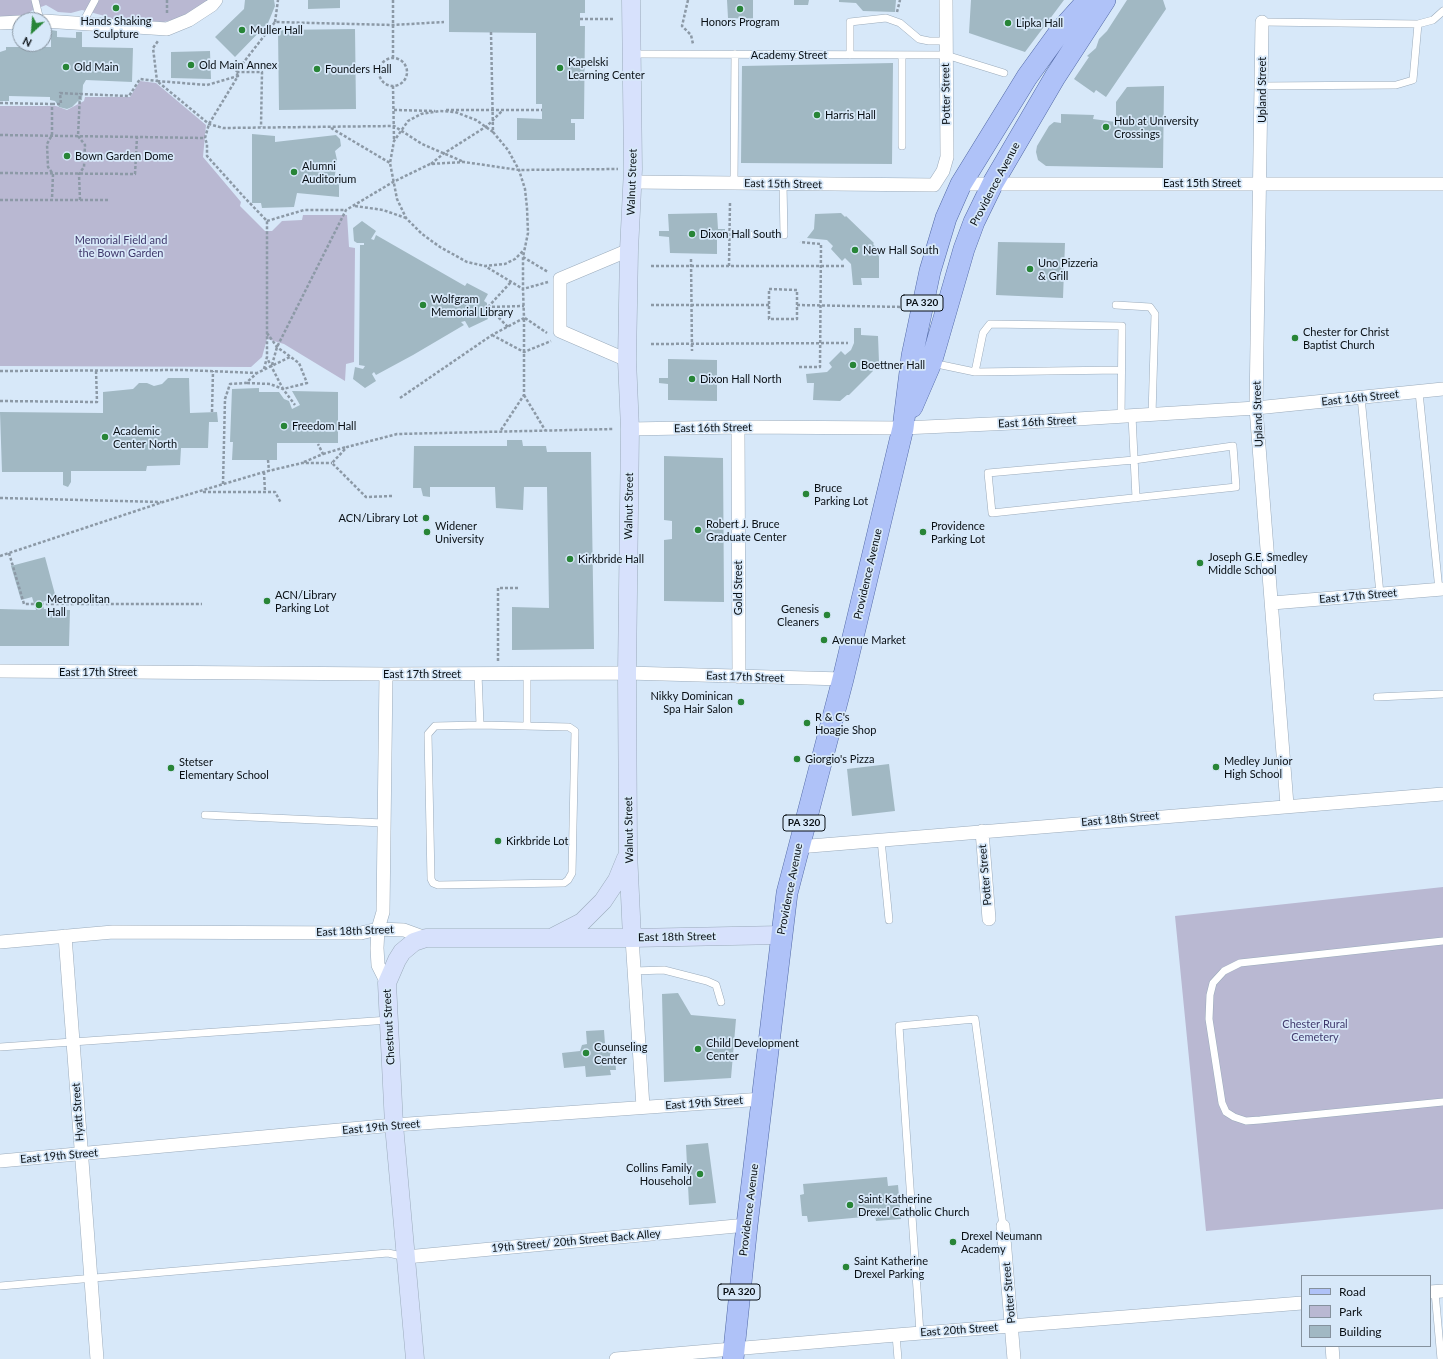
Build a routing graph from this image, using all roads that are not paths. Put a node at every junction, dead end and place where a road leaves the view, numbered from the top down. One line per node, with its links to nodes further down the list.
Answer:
1 (35, 0): 9 (lane)
2 (95, 0): 14 (lane)
3 (216, 0): 14 (street)
4 (631, 0): 17 (street, Walnut Street)
5 (946, 0): 16 (street, Potter Street)
6 (1088, 0): 29 (main road, Providence Avenue / PA 320)
7 (1105, 0): 30 (main road, Providence Avenue / PA 320)
8 (1443, 11): 15 (lane)
9 (38, 12)
10 (12, 22): 13 (street)
11 (52, 22): 14 (street)
12 (1262, 22): 15 (lane); 23 (street, Upland Street)
13 (0, 23)
14 (82, 24)
15 (1418, 24): 23 (lane)
16 (946, 41): 19 (lane); 21 (street, Potter Street)
17 (632, 54): 18 (lane, Academy Street); 25 (street, Walnut Street)
18 (735, 54): 19 (lane, Academy Street); 26 (lane)
19 (850, 55): 20 (lane, Academy Street)
20 (902, 55): 21 (lane, Academy Street); 24 (lane)
21 (946, 55): 22 (lane, Academy Street); 32 (street, Potter Street)
22 (1004, 73)
23 (1262, 86): 27 (street, Upland Street)
24 (902, 146)
25 (633, 176): 26 (street, East 15th Street); 34 (street, Walnut Street)
26 (734, 183): 28 (street, East 15th Street)
27 (1260, 183): 30 (street, East 15th Street); 31 (street, East 15th Street); 43 (street, Upland Street)
28 (783, 184): 32 (street, East 15th Street); 33 (lane)
29 (961, 184): 30 (street, East 15th Street); 47 (main road, Providence Avenue / PA 320)
30 (993, 184): 37 (main road, Providence Avenue / PA 320)
31 (1443, 184)
32 (934, 185)
33 (744, 235)
34 (629, 250): 36 (street, Walnut Street); 36 (street)
35 (1116, 305): 44 (lane)
36 (627, 360): 48 (street, Walnut Street)
37 (931, 363): 39 (lane); 47 (main road, Providence Avenue / PA 320)
38 (1121, 370): 39 (lane); 39 (lane); 45 (lane)
39 (975, 372)
40 (1443, 389): 41 (street, East 16th Street)
41 (1420, 392): 42 (street, East 16th Street); 51 (lane)
42 (1361, 398): 43 (street, East 16th Street); 52 (lane)
43 (1256, 408): 44 (street, East 16th Street); 53 (street, Upland Street)
44 (1152, 415): 45 (street, East 16th Street)
45 (1126, 417): 47 (street, East 16th Street); 49 (lane)
46 (738, 427): 47 (street, East 16th Street); 48 (street, East 16th Street); 59 (street, Gold Street)
47 (903, 428): 60 (main road, Providence Avenue / PA 320)
48 (630, 429): 56 (street, Walnut Street)
49 (1134, 460): 50 (lane); 50 (lane); 50 (lane)
50 (1136, 498)
51 (1441, 590): 52 (street, East 17th Street)
52 (1380, 594): 53 (street, East 17th Street)
53 (1272, 603): 66 (street, Upland Street)
54 (0, 672): 57 (street, East 17th Street)
55 (527, 673): 56 (street, East 17th Street); 58 (street, East 17th Street); 64 (lane)
56 (627, 673): 59 (street, East 17th Street); 72 (street, Walnut Street)
57 (386, 674): 58 (street, East 17th Street); 68 (street, Chestnut Street)
58 (478, 674): 63 (lane)
59 (739, 677): 60 (street, East 17th Street)
60 (843, 679): 71 (main road, Providence Avenue / PA 320)
61 (1443, 694): 62 (lane)
62 (1377, 697)
63 (480, 725): 64 (lane); 64 (lane)
64 (527, 726)
65 (1443, 794): 66 (street, East 18th Street)
66 (1287, 806): 69 (street, East 18th Street)
67 (205, 815): 68 (lane)
68 (384, 822): 75 (street, Chestnut Street)
69 (982, 831): 70 (street, East 18th Street); 73 (street, Potter Street)
70 (881, 840): 71 (street, East 18th Street); 74 (lane)
71 (798, 847): 76 (main road, Providence Avenue / PA 320)
72 (628, 852): 79 (street); 80 (street, Walnut Street)
73 (989, 919)
74 (889, 920)
75 (378, 929): 77 (street, East 18th Street); 78 (street, East 18th Street); 84 (street, Chestnut Street)
76 (781, 935): 80 (street, East 18th Street); 89 (main road, Providence Avenue / PA 320)
77 (66, 936): 82 (street, East 18th Street); 87 (street, Hyatt Street)
78 (426, 938): 79 (street, East 18th Street); 84 (street)
79 (551, 938): 80 (street, East 18th Street)
80 (632, 938): 83 (street, Walnut Street)
81 (1443, 941): 90 (lane)
82 (0, 942)
83 (634, 970): 85 (lane); 91 (street, Walnut Street)
84 (387, 983): 86 (street, Chestnut Street)
85 (721, 1002)
86 (389, 1020): 87 (lane); 92 (street, Chestnut Street)
87 (73, 1041): 88 (lane); 93 (street, Hyatt Street)
88 (0, 1047)
89 (763, 1099): 91 (street, East 19th Street); 95 (main road, Providence Avenue / PA 320)
90 (1443, 1102)
91 (644, 1107): 92 (street, East 19th Street)
92 (394, 1125): 93 (street, East 19th Street); 97 (street, Chestnut Street)
93 (82, 1154): 94 (street, East 19th Street); 98 (street, Hyatt Street)
94 (0, 1161)
95 (747, 1225): 97 (street, 19th Street/ 20th Street Back Alley); 106 (main road, Providence Avenue / PA 320)
96 (1003, 1226): 102 (street, Potter Street); 103 (lane)
97 (406, 1257): 98 (lane); 109 (street, Chestnut Street)
98 (91, 1278): 99 (lane); 108 (street, Hyatt Street)
99 (0, 1286)
100 (1436, 1292): 114 (lane)
101 (1301, 1303): 102 (street, East 20th Street)
102 (1011, 1326): 103 (street, East 20th Street); 112 (street, Potter Street)
103 (920, 1333): 104 (street, East 20th Street)
104 (896, 1335): 106 (street, East 20th Street); 111 (lane)
105 (1332, 1347): 113 (street)
106 (733, 1354): 107 (street, East 20th Street)
107 (691, 1356): 110 (street, East 20th Street)
108 (97, 1359)
109 (415, 1359)
110 (616, 1359)
111 (898, 1359)
112 (1014, 1359)
113 (1333, 1359)
114 (1441, 1359)

